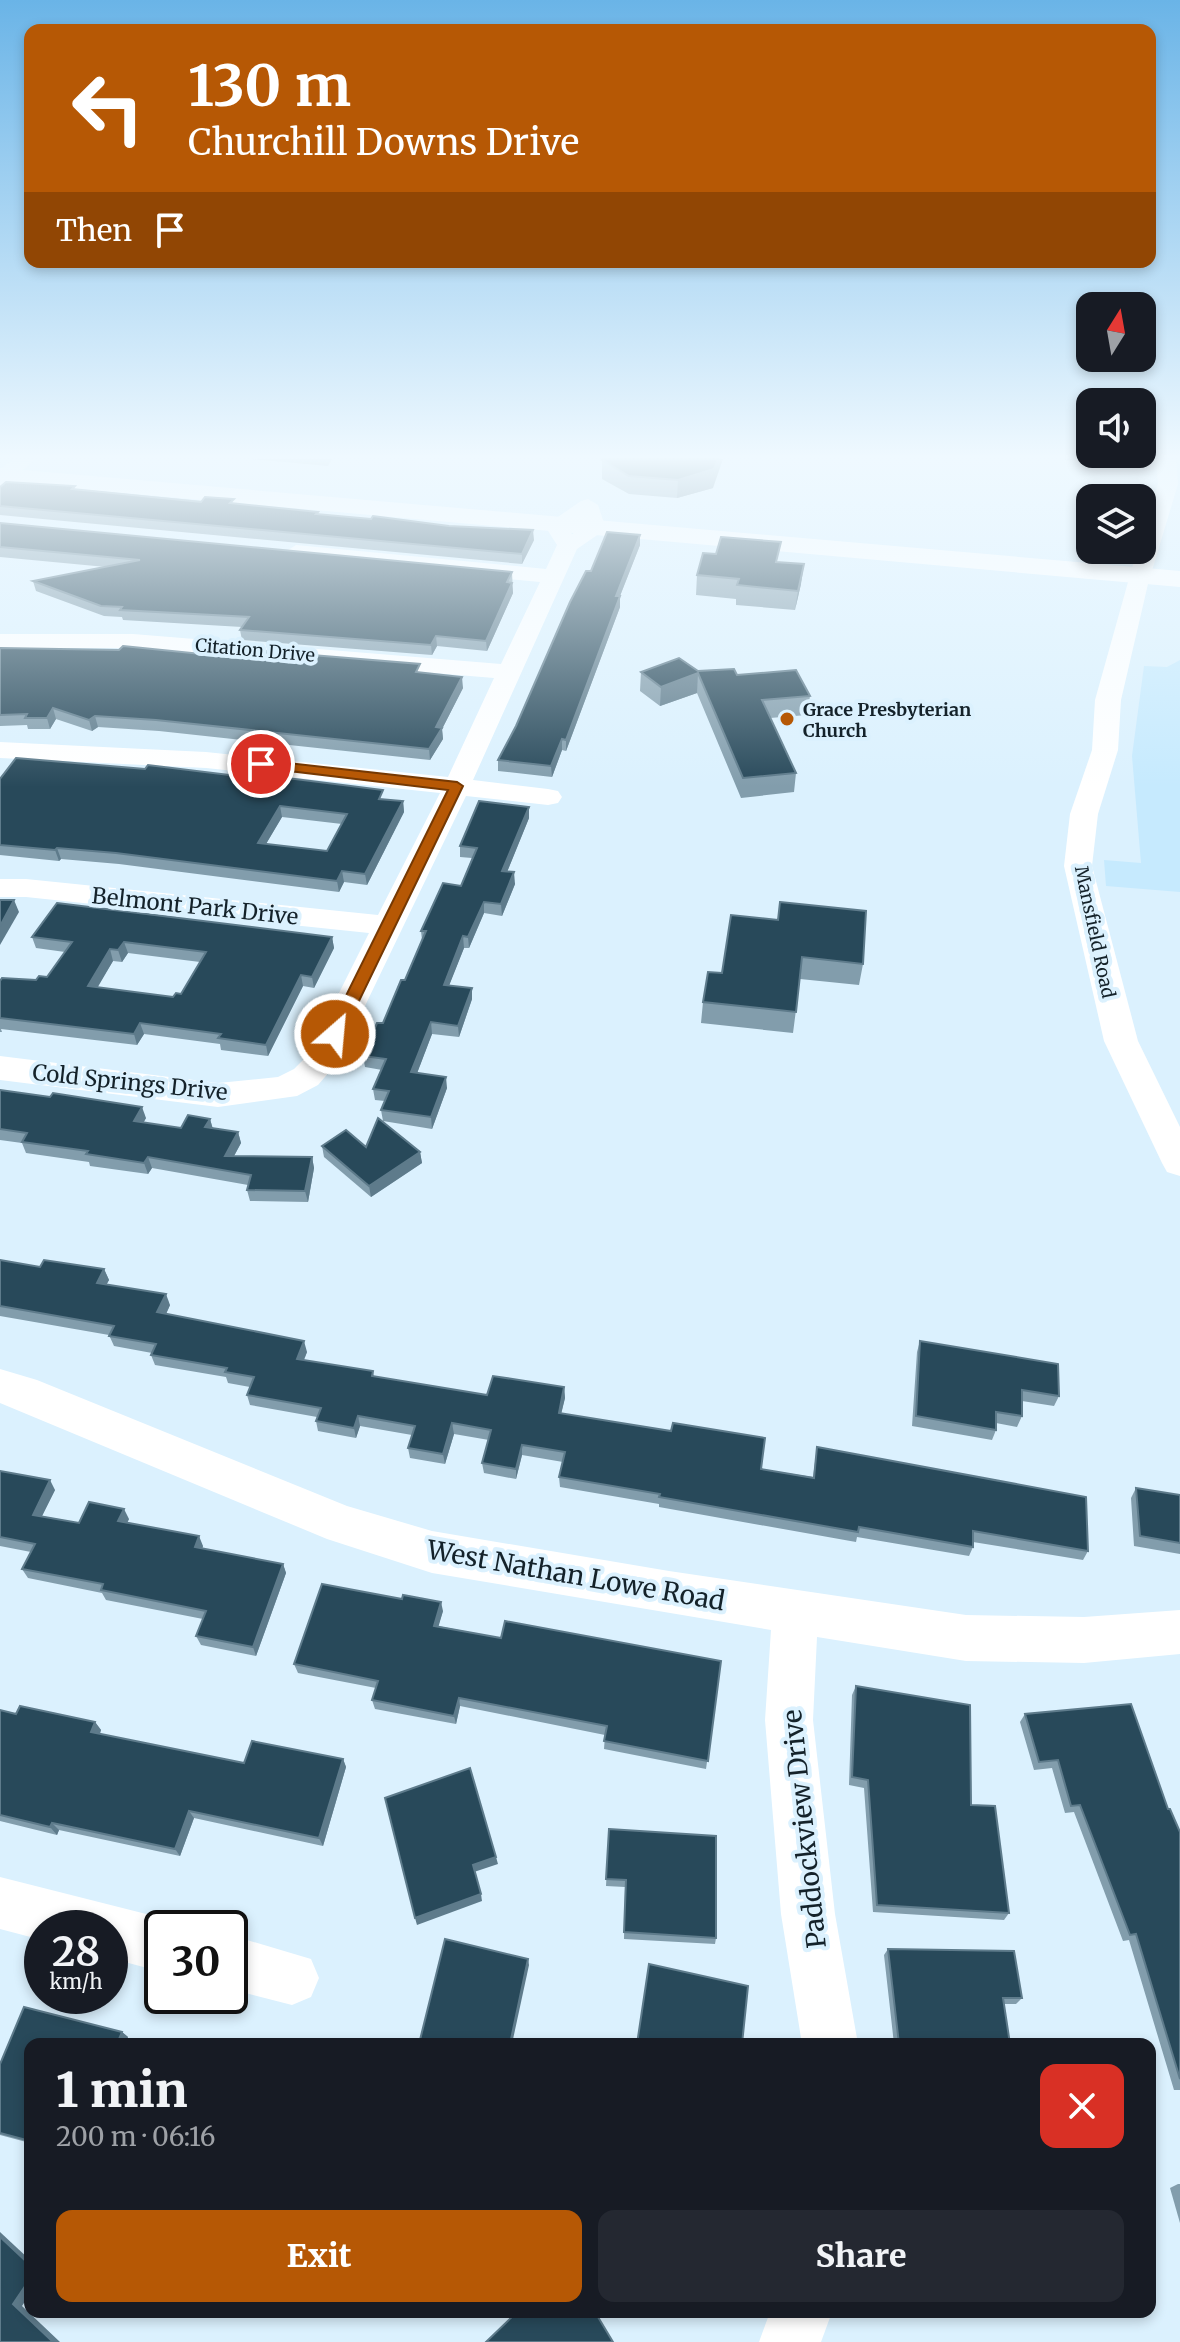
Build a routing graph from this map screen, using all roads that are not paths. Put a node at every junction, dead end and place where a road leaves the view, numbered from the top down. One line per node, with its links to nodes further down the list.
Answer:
1 (465, 568): 5 (street)
2 (556, 568): 5 (street)
3 (1142, 568): 15 (street, Mansfield Road)
4 (1152, 568): 6 (main road)
5 (554, 577): 8 (street)
6 (1180, 579)
7 (0, 641): 8 (street, Citation Drive)
8 (510, 672): 10 (street)
9 (0, 750): 10 (street)
10 (457, 786): 11 (street); 13 (street)
11 (548, 797)
12 (0, 888): 13 (street, Belmont Park Drive)
13 (389, 926): 14 (street, Cold Springs Drive)
14 (0, 1068)
15 (1180, 1163)
16 (0, 1386): 17 (street, West Nathan Lowe Road)
17 (795, 1612): 18 (street, West Nathan Lowe Road); 23 (street, Paddockview Drive)
18 (1177, 1639)
19 (0, 1903): 20 (street)
20 (27, 1910)
21 (248, 1967): 22 (street)
22 (292, 1978)
23 (830, 2038)
24 (799, 2318): 25 (street)
25 (790, 2342)

